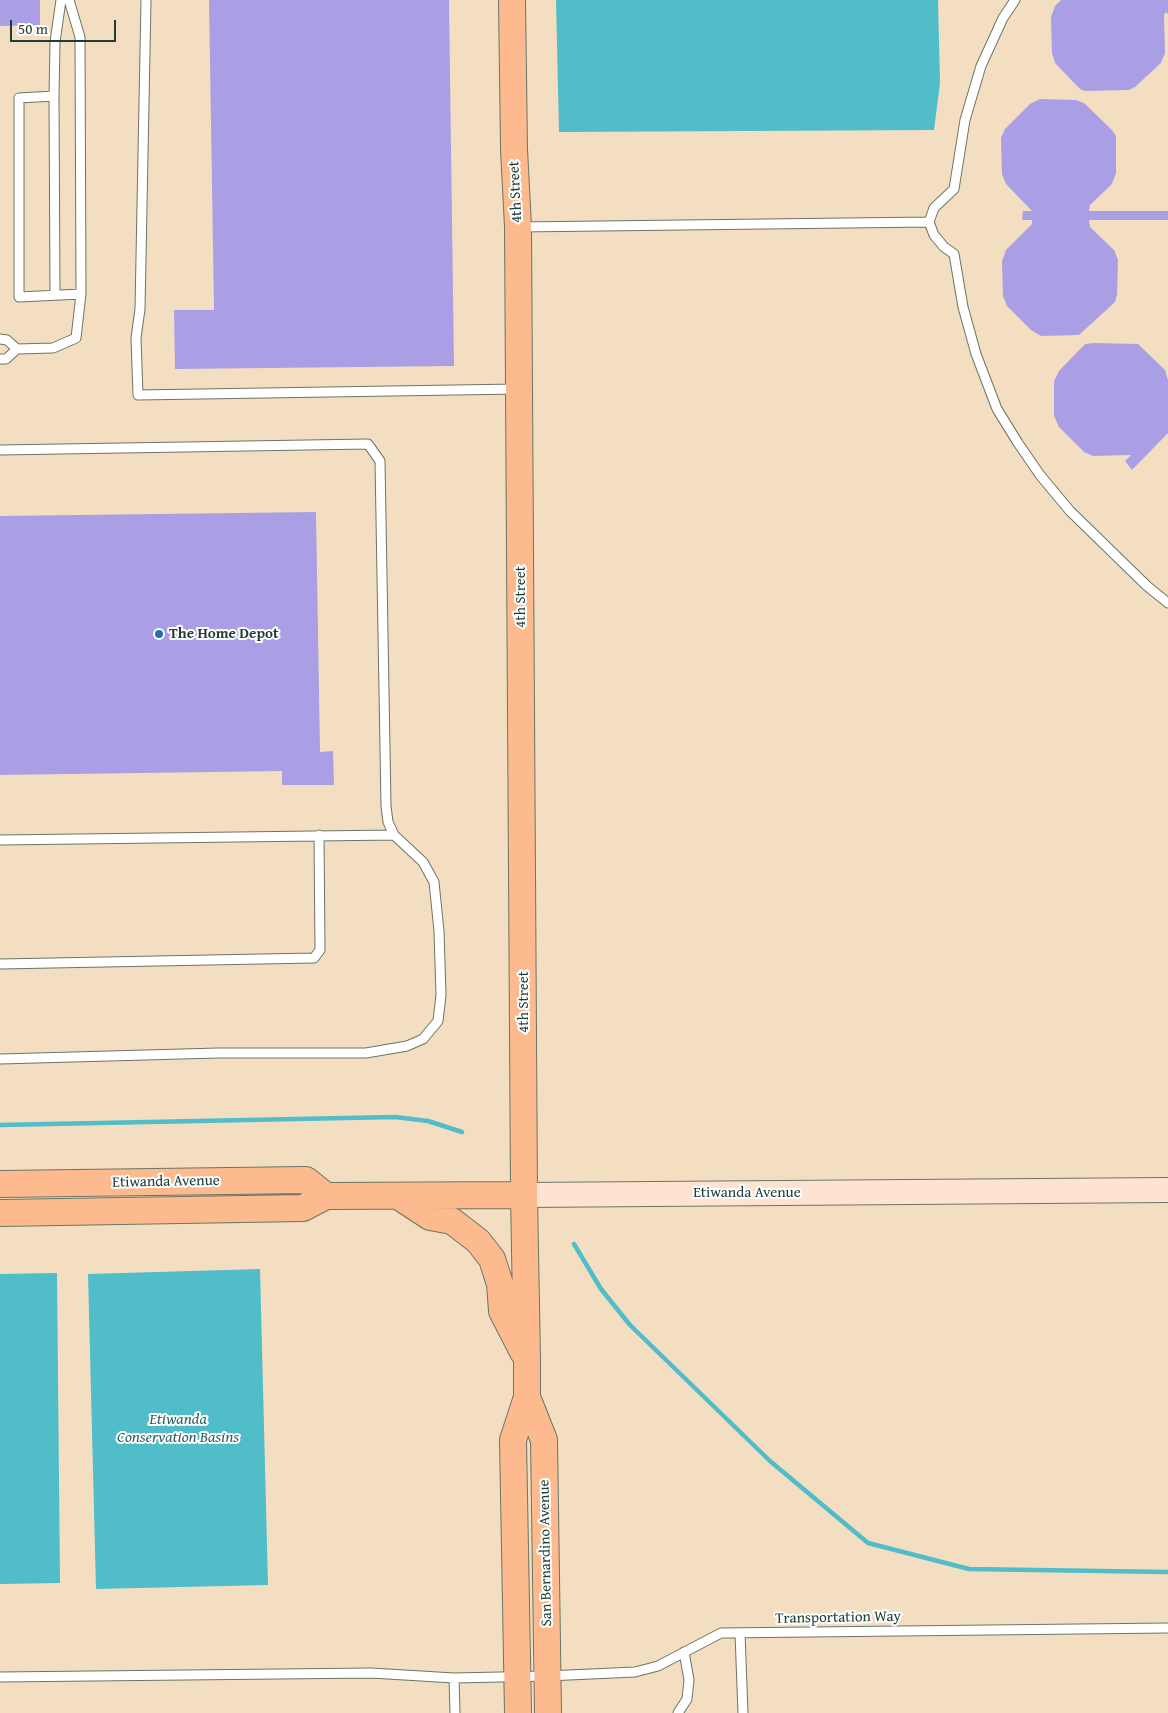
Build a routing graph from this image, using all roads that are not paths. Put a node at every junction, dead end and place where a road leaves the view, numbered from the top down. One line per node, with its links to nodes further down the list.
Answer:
1 (61, 0): 6 (lane)
2 (69, 0): 9 (lane)
3 (146, 0): 14 (lane)
4 (512, 0): 8 (main road, 4th Street)
5 (1015, 0): 7 (lane)
6 (54, 96): 10 (lane); 10 (lane)
7 (929, 222): 8 (lane); 16 (lane)
8 (518, 227): 14 (main road, 4th Street)
9 (81, 294): 10 (lane); 12 (lane)
10 (55, 295)
11 (0, 340): 12 (lane)
12 (17, 349): 13 (lane)
13 (0, 359)
14 (519, 389): 24 (main road, 4th Street)
15 (0, 450): 17 (lane)
16 (1168, 603)
17 (394, 834): 18 (lane); 21 (lane)
18 (319, 835): 19 (lane); 20 (lane)
19 (0, 840)
20 (0, 964)
21 (0, 1059)
22 (0, 1184): 25 (main road, Etiwanda Avenue)
23 (1168, 1190): 24 (main road, Etiwanda Avenue)
24 (524, 1195): 26 (main road, Etiwanda Avenue); 28 (main road, San Bernardino Avenue)
25 (326, 1196): 26 (main road, Etiwanda Avenue); 27 (main road, Etiwanda Avenue)
26 (398, 1196): 28 (main road)
27 (0, 1213)
28 (527, 1360): 29 (main road, San Bernardino Avenue)
29 (527, 1397): 33 (main road, San Bernardino Avenue); 34 (main road, San Bernardino Avenue)
30 (1168, 1628): 31 (lane, Transportation Way)
31 (740, 1633): 32 (lane, Transportation Way); 41 (lane)
32 (684, 1652): 34 (lane, Transportation Way); 40 (lane)
33 (518, 1676): 34 (lane, Transportation Way); 36 (lane, Transportation Way); 38 (main road, San Bernardino Avenue)
34 (547, 1676): 39 (main road, San Bernardino Avenue)
35 (0, 1677): 36 (lane, Transportation Way)
36 (454, 1678): 37 (lane)
37 (456, 1713)
38 (518, 1713)
39 (548, 1713)
40 (678, 1713)
41 (743, 1713)

